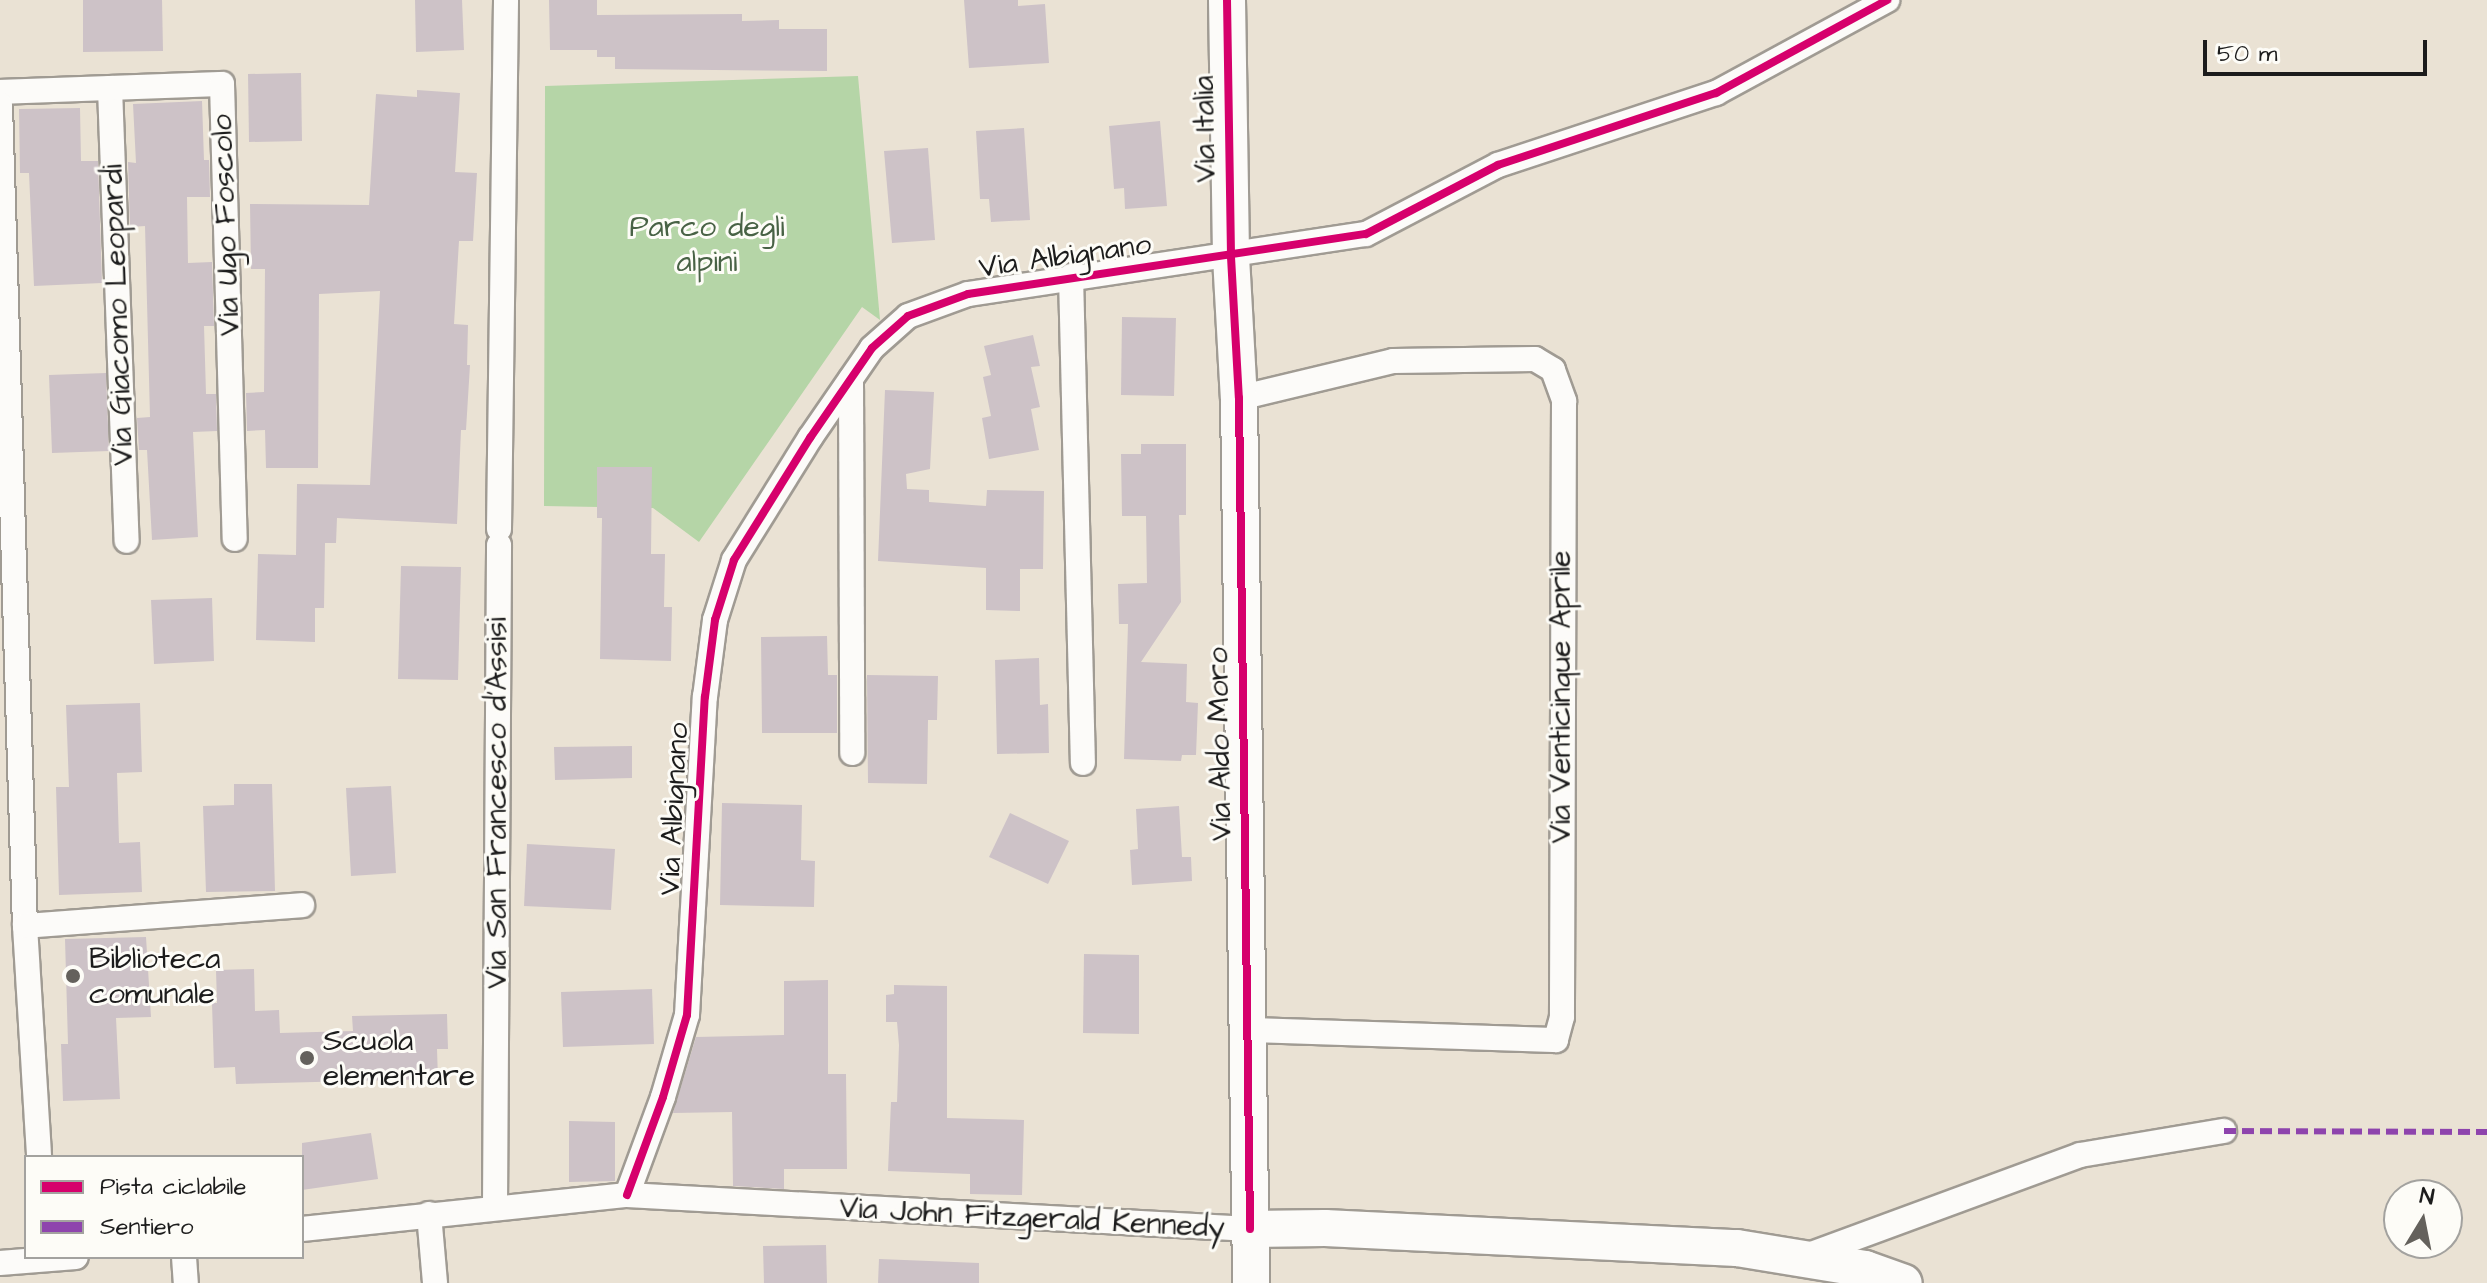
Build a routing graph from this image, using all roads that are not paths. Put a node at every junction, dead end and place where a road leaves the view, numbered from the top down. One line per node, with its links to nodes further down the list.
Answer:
1 (506, 0): 21 (street, Via San Francesco d'Assisi)
2 (1227, 0): 7 (street, Via Italia)
3 (1887, 0): 7 (street, Via Albignano)
4 (110, 88): 5 (street, Via Ugo Foscolo); 11 (street, Via Ugo Foscolo); 12 (street, Via Giacomo Leopardi)
5 (0, 92)
6 (0, 105): 16 (street)
7 (1231, 257): 8 (street, Via Albignano); 10 (street, Via Aldo Moro)
8 (1071, 276): 9 (street, Via Albignano); 14 (street, Via Albignano)
9 (851, 379): 13 (street); 20 (street, Via Albignano)
10 (1239, 398): 17 (street, Via Aldo Moro); 17 (street, Via Venticinque Aprile)
11 (235, 539)
12 (127, 541)
13 (852, 753)
14 (1083, 763)
15 (302, 905): 16 (street)
16 (25, 926): 19 (street)
17 (1249, 1030): 24 (street, Via Aldo Moro)
18 (2224, 1131): 25 (street)
19 (39, 1155)
20 (627, 1195): 21 (street, Via John Fitzgerald Kennedy); 24 (street, Via John Fitzgerald Kennedy)
21 (495, 1206): 22 (street, Via John Fitzgerald Kennedy)
22 (429, 1214): 23 (street, Via John Fitzgerald Kennedy); 30 (street)
23 (304, 1229)
24 (1250, 1229): 25 (street, Via John Fitzgerald Kennedy); 31 (street, Via Aldo Moro)
25 (1803, 1257): 32 (street, Via John Fitzgerald Kennedy)
26 (42, 1259): 28 (street)
27 (184, 1259): 29 (street)
28 (0, 1263)
29 (186, 1283)
30 (435, 1283)
31 (1251, 1283)
32 (1904, 1283)

